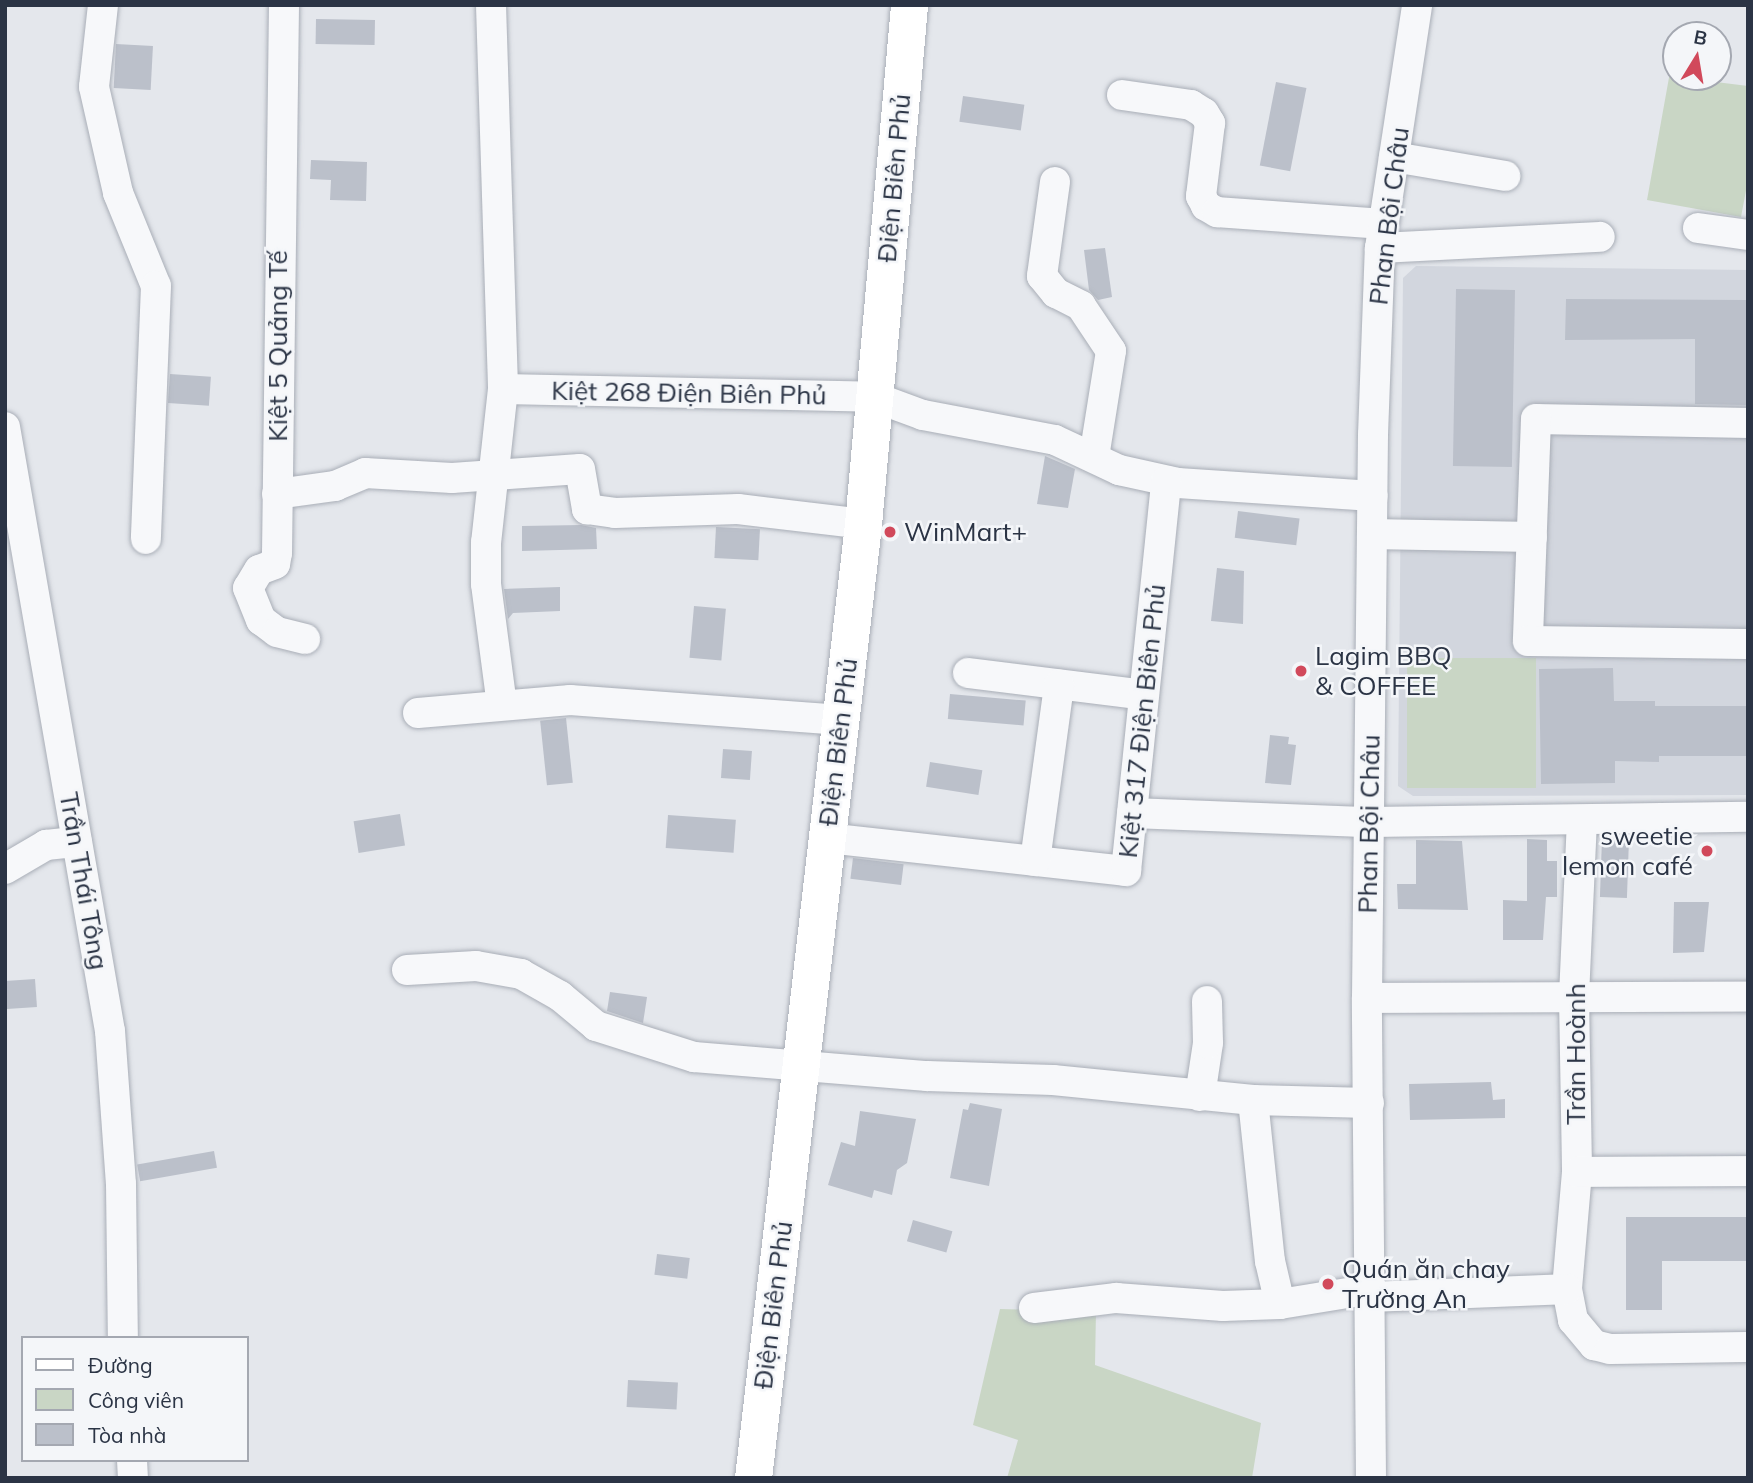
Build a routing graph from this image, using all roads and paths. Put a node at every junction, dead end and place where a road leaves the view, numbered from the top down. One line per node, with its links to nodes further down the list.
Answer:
1 (103, 5): 26 (street)
2 (284, 5): 21 (street, Kiệt 5 Quảng Tế)
3 (491, 5): 14 (street)
4 (909, 5): 15 (main road, Điện Biên Phủ)
5 (1417, 5): 7 (street, Phan Bội Châu)
6 (1122, 95): 12 (street)
7 (1394, 157): 8 (street); 12 (street, Phan Bội Châu)
8 (1505, 176)
9 (1055, 182): 18 (street)
10 (1698, 228): 11 (street)
11 (1748, 235)
12 (1382, 236): 13 (street); 22 (street, Phan Bội Châu)
13 (1600, 237)
14 (503, 389): 15 (street, Kiệt 268 Điện Biên Phủ); 19 (street)
15 (874, 397): 18 (street, Kiệt 268 Điện Biên Phủ); 23 (main road, Điện Biên Phủ)
16 (1748, 423): 25 (street)
17 (5, 427): 40 (street, Trần Thái Tông)
18 (1094, 457): 20 (street, Kiệt 268 Điện Biên Phủ)
19 (496, 474): 21 (street); 23 (street); 32 (street)
20 (1166, 481): 22 (street, Kiệt 268 Điện Biên Phủ); 31 (street, Kiệt 317 Điện Biên Phủ)
21 (277, 494): 27 (street, Kiệt 5 Quảng Tế)
22 (1373, 496): 24 (street, Phan Bội Châu)
23 (863, 524): 34 (main road, Điện Biên Phủ)
24 (1372, 534): 25 (street); 38 (street, Phan Bội Châu)
25 (1532, 537): 28 (street)
26 (146, 539)
27 (305, 639)
28 (1748, 644)
29 (968, 673): 30 (street)
30 (1059, 685): 31 (street); 41 (street)
31 (1144, 695): 35 (street, Kiệt 317 Điện Biên Phủ)
32 (502, 705): 33 (street); 34 (street)
33 (418, 713)
34 (841, 720): 39 (main road, Điện Biên Phủ)
35 (1132, 813): 38 (street); 41 (street, Kiệt 317 Điện Biên Phủ)
36 (1748, 817): 37 (street)
37 (1582, 820): 38 (street); 45 (street, Trần Hoành)
38 (1370, 822): 46 (street, Phan Bội Châu)
39 (827, 838): 41 (street, Kiệt 317 Điện Biên Phủ); 48 (main road, Điện Biên Phủ)
40 (77, 842): 42 (street); 58 (street, Trần Thái Tông)
41 (1035, 860)
42 (5, 869)
43 (407, 970): 48 (street)
44 (1748, 996): 45 (street)
45 (1574, 997): 46 (street); 53 (street, Trần Hoành)
46 (1367, 998): 51 (street, Phan Bội Châu)
47 (1207, 1001): 49 (street)
48 (801, 1064): 49 (street); 60 (main road, Điện Biên Phủ)
49 (1200, 1096): 50 (street)
50 (1253, 1100): 51 (street); 56 (street)
51 (1369, 1102): 55 (street, Phan Bội Châu)
52 (1748, 1171): 53 (street)
53 (1577, 1172): 54 (street, Trần Hoành)
54 (1567, 1289): 55 (street); 59 (street, Trần Hoành)
55 (1372, 1293): 56 (street); 61 (street, Phan Bội Châu)
56 (1280, 1304): 57 (street)
57 (1034, 1308)
58 (123, 1336)
59 (1748, 1346)
60 (753, 1478)
61 (1371, 1478)

